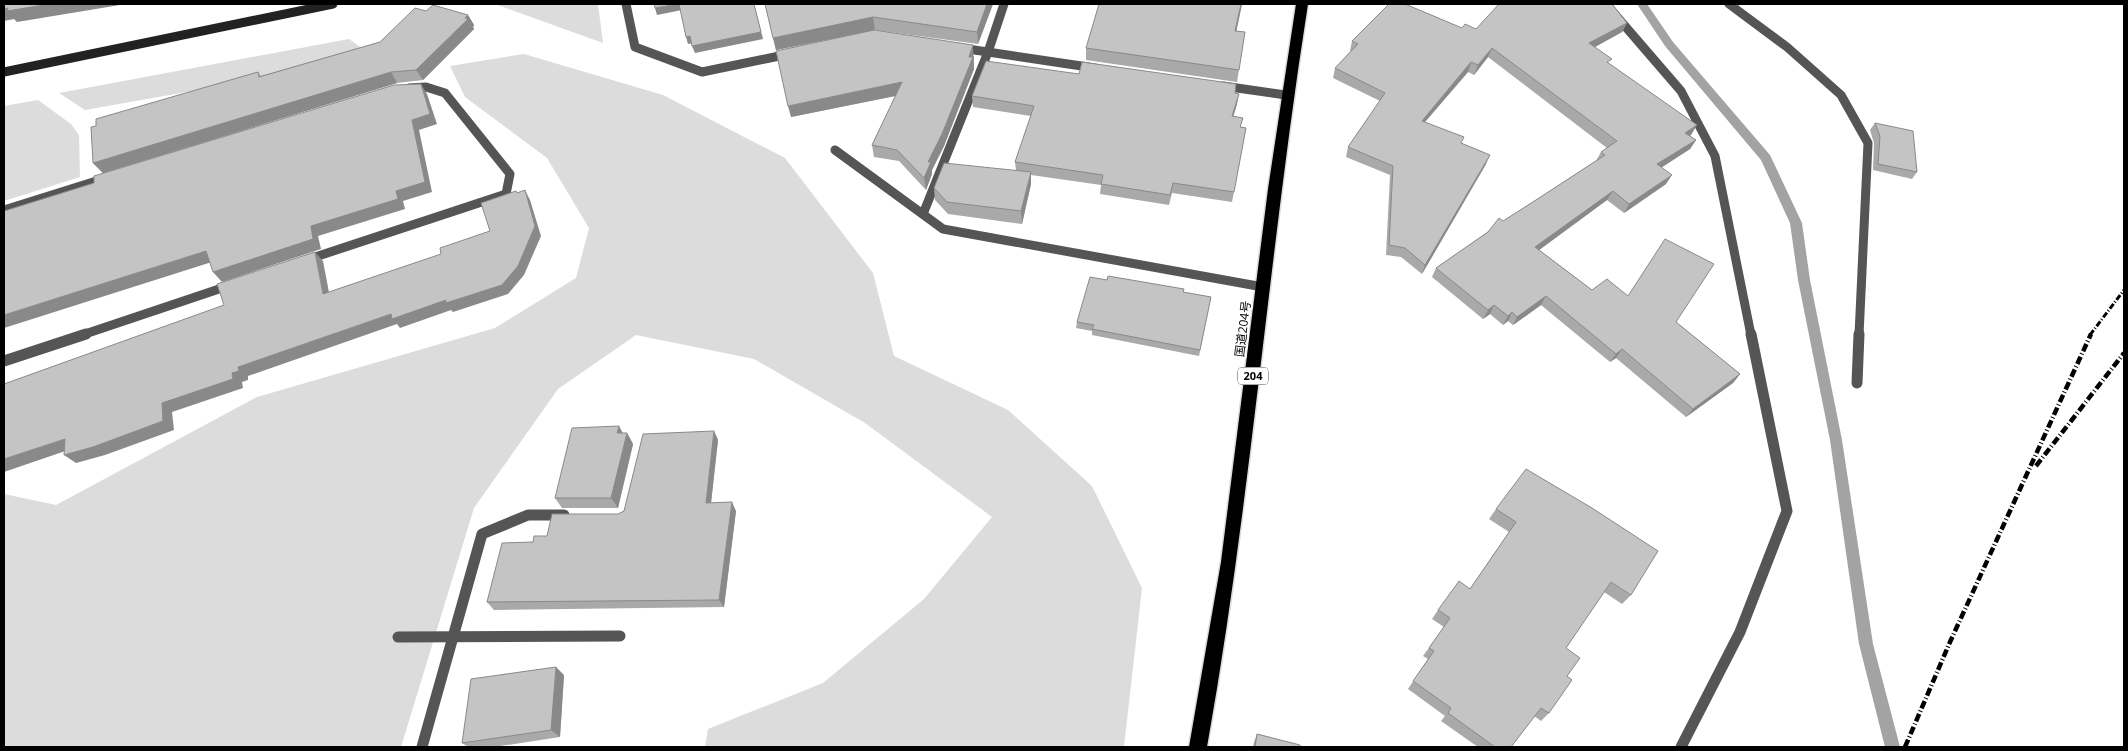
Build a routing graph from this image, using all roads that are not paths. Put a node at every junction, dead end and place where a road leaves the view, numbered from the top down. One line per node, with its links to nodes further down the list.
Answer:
1 (333, 4): 11 (street)
2 (626, 4): 8 (street)
3 (1004, 4): 9 (street)
4 (1302, 4): 14 (highway, 国道204号 / 204)
5 (1606, 4): 30 (street)
6 (1729, 4): 23 (street)
7 (950, 46): 9 (street)
8 (799, 52)
9 (988, 52): 10 (street); 18 (street)
10 (1103, 69)
11 (4, 72)
12 (1209, 84): 14 (street)
13 (399, 89): 19 (street)
14 (1286, 95): 21 (highway, 国道204号 / 204)
15 (835, 150): 18 (street)
16 (117, 175): 17 (street)
17 (4, 210)
18 (923, 214): 21 (street)
19 (298, 263)
20 (241, 282): 22 (street)
21 (1263, 286): 29 (highway, 国道204号 / 204)
22 (4, 361)
23 (1857, 383)
24 (576, 515): 25 (street)
25 (454, 636): 26 (street); 27 (street); 28 (street)
26 (620, 636)
27 (398, 637)
28 (422, 747)
29 (1198, 747)
30 (1681, 747)

